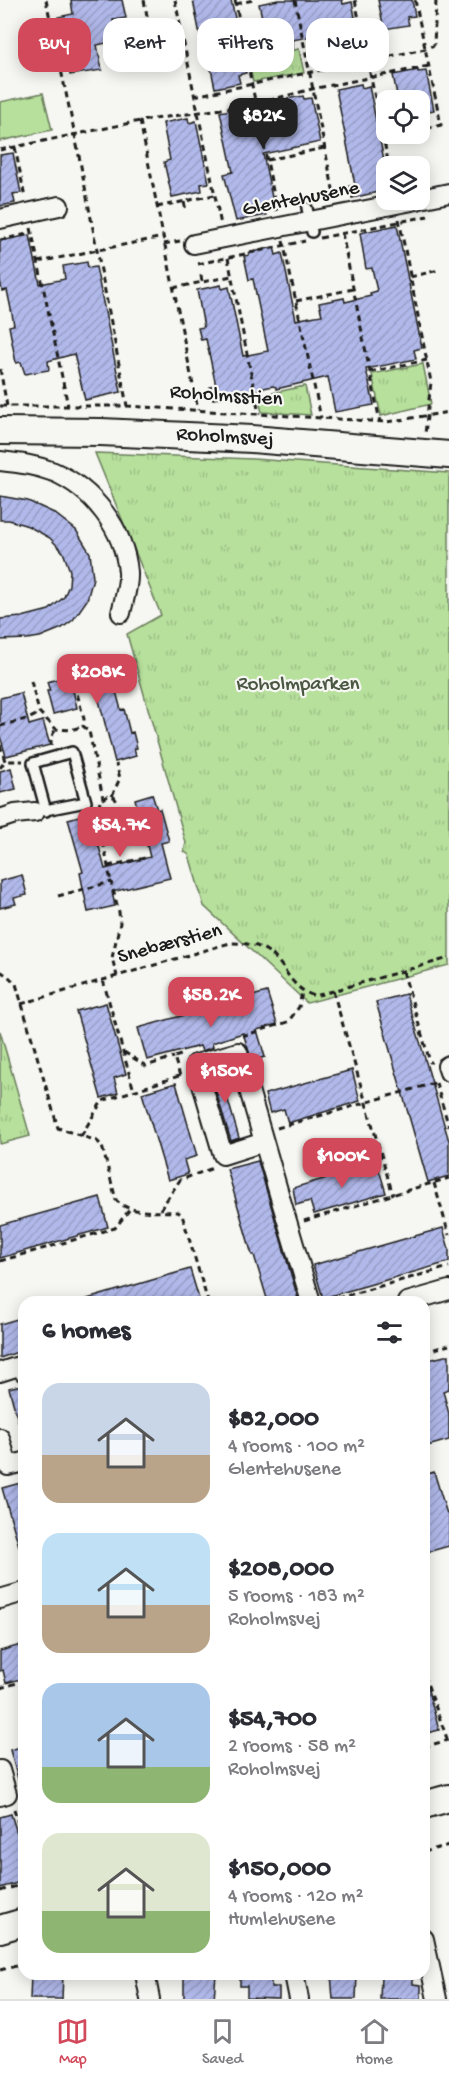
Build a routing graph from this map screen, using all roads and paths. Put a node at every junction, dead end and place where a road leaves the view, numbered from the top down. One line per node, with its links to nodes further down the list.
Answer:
1 (46, 0): 25 (path)
2 (144, 0): 10 (path)
3 (175, 0): 20 (path)
4 (254, 0): 9 (path)
5 (295, 0): 17 (path)
6 (356, 0): 11 (path)
7 (415, 0): 12 (path)
8 (436, 0): 12 (path)
9 (236, 4)
10 (148, 18)
11 (359, 18)
12 (426, 50): 13 (path); 14 (path)
13 (389, 58)
14 (429, 66): 18 (path); 24 (path)
15 (320, 72): 17 (path)
16 (369, 72): 18 (path)
17 (310, 74): 19 (path); 20 (path)
18 (370, 79): 19 (path); 21 (path)
19 (312, 89): 22 (path); 27 (path)
20 (194, 96): 22 (path)
21 (376, 108)
22 (198, 112): 23 (path); 31 (path)
23 (140, 121): 25 (path); 36 (path)
24 (430, 128)
25 (75, 135): 26 (path); 48 (path)
26 (15, 147): 28 (path); 40 (path)
27 (324, 148): 29 (path); 34 (path)
28 (0, 150)
29 (267, 160)
30 (449, 193): 32 (street, Glentehusene)
31 (214, 195): 33 (path); 42 (path)
32 (430, 197)
33 (184, 202): 36 (path); 38 (path)
34 (336, 204)
35 (59, 206): 40 (street)
36 (157, 207): 45 (path)
37 (376, 208): 47 (street, Glentehusene)
38 (186, 210)
39 (397, 210): 54 (path)
40 (28, 213): 41 (street); 43 (path)
41 (0, 219)
42 (221, 227)
43 (32, 233): 46 (path); 50 (path)
44 (342, 233): 57 (path)
45 (163, 237): 48 (path); 56 (path)
46 (0, 240)
47 (194, 244)
48 (98, 251): 50 (path); 65 (path)
49 (228, 258): 53 (path)
50 (38, 262): 64 (path)
51 (439, 270): 54 (path)
52 (201, 274): 55 (path)
53 (232, 276): 55 (path); 68 (path)
54 (410, 277): 59 (path)
55 (202, 282): 56 (path)
56 (173, 288): 66 (path)
57 (353, 289): 58 (path); 61 (path)
58 (296, 301)
59 (427, 360): 61 (path); 69 (path)
60 (0, 369): 63 (path)
61 (370, 372): 70 (path)
62 (0, 406): 63 (path, Roholmsstien)
63 (8, 406): 64 (path, Roholmsstien)
64 (68, 406): 65 (path, Roholmsstien)
65 (127, 406): 66 (path, Roholmsstien)
66 (198, 411): 68 (path, Roholmsstien)
67 (449, 412): 69 (path, Roholmsstien)
68 (259, 414): 70 (path, Roholmsstien)
69 (427, 416): 70 (path, Roholmsstien); 72 (path)
70 (380, 422)
71 (0, 431): 72 (street, Roholmsvej)
72 (423, 453): 73 (street, Roholmsvej)
73 (449, 455)
74 (0, 461): 75 (street)
75 (121, 613)
76 (69, 664): 80 (path)
77 (31, 681): 78 (path)
78 (40, 713): 79 (path); 80 (path)
79 (0, 726)
80 (83, 726): 85 (path)
81 (5, 761): 83 (path)
82 (116, 764): 84 (path)
83 (0, 768)
84 (112, 796): 85 (path); 89 (path)
85 (103, 798): 87 (path)
86 (85, 801): 87 (path); 88 (lane); 88 (lane)
87 (99, 808): 89 (path)
88 (41, 812): 90 (street)
89 (111, 816): 92 (path)
90 (0, 819)
91 (145, 858): 92 (path)
92 (108, 866): 93 (path)
93 (111, 882): 94 (path); 98 (path)
94 (58, 896)
95 (449, 958): 97 (path, Snebærstien)
96 (0, 971): 101 (path)
97 (403, 971): 100 (path, Snebærstien); 105 (path)
98 (117, 976): 99 (path, Snebærstien); 100 (path, Snebærstien)
99 (102, 980): 101 (path, Snebærstien); 102 (path)
100 (333, 991): 107 (path)
101 (21, 1004): 109 (path)
102 (123, 1051): 103 (path); 106 (path)
103 (174, 1057)
104 (198, 1070): 106 (path); 110 (street); 111 (street)
105 (441, 1071): 107 (path); 108 (path)
106 (134, 1091): 109 (path)
107 (366, 1102): 110 (path); 114 (path)
108 (449, 1127)
109 (81, 1136): 115 (path)
110 (263, 1138): 111 (street); 117 (street)
111 (223, 1155): 116 (path)
112 (449, 1178): 113 (path)
113 (434, 1183): 114 (path); 118 (path)
114 (393, 1195): 117 (path)
115 (130, 1209): 116 (path); 119 (path)
116 (160, 1211): 122 (path)
117 (288, 1225): 123 (street)
118 (449, 1235)
119 (0, 1261)
120 (449, 1267): 124 (path)
121 (449, 1290): 125 (street)
122 (206, 1296)
123 (309, 1296)
124 (345, 1296)
125 (428, 1296)
126 (449, 1345): 127 (path)
127 (430, 1350)
128 (18, 1366): 129 (street)
129 (0, 1372)
130 (0, 1438): 131 (street)
131 (18, 1464)
132 (18, 1594): 133 (street)
133 (0, 1599)
134 (18, 1684): 135 (path)
135 (0, 1688)
136 (430, 1692): 137 (path)
137 (448, 1742): 138 (path)
138 (430, 1746)
139 (0, 1770): 140 (street)
140 (4, 1795): 145 (path)
141 (449, 1798): 142 (street)
142 (430, 1803)
143 (449, 1815): 144 (street)
144 (430, 1820)
145 (18, 1824)
146 (449, 1845): 147 (path)
147 (430, 1850)
148 (18, 1886): 149 (path)
149 (0, 1891)
150 (18, 1924): 151 (street)
151 (0, 1929)
152 (18, 1938): 153 (street)
153 (0, 1943)
154 (18, 1966): 156 (path)
155 (430, 1967): 161 (street)
156 (0, 1970)
157 (146, 1980): 159 (street)
158 (295, 1980): 160 (street)
159 (150, 1999)
160 (299, 1999)
161 (437, 1999)

